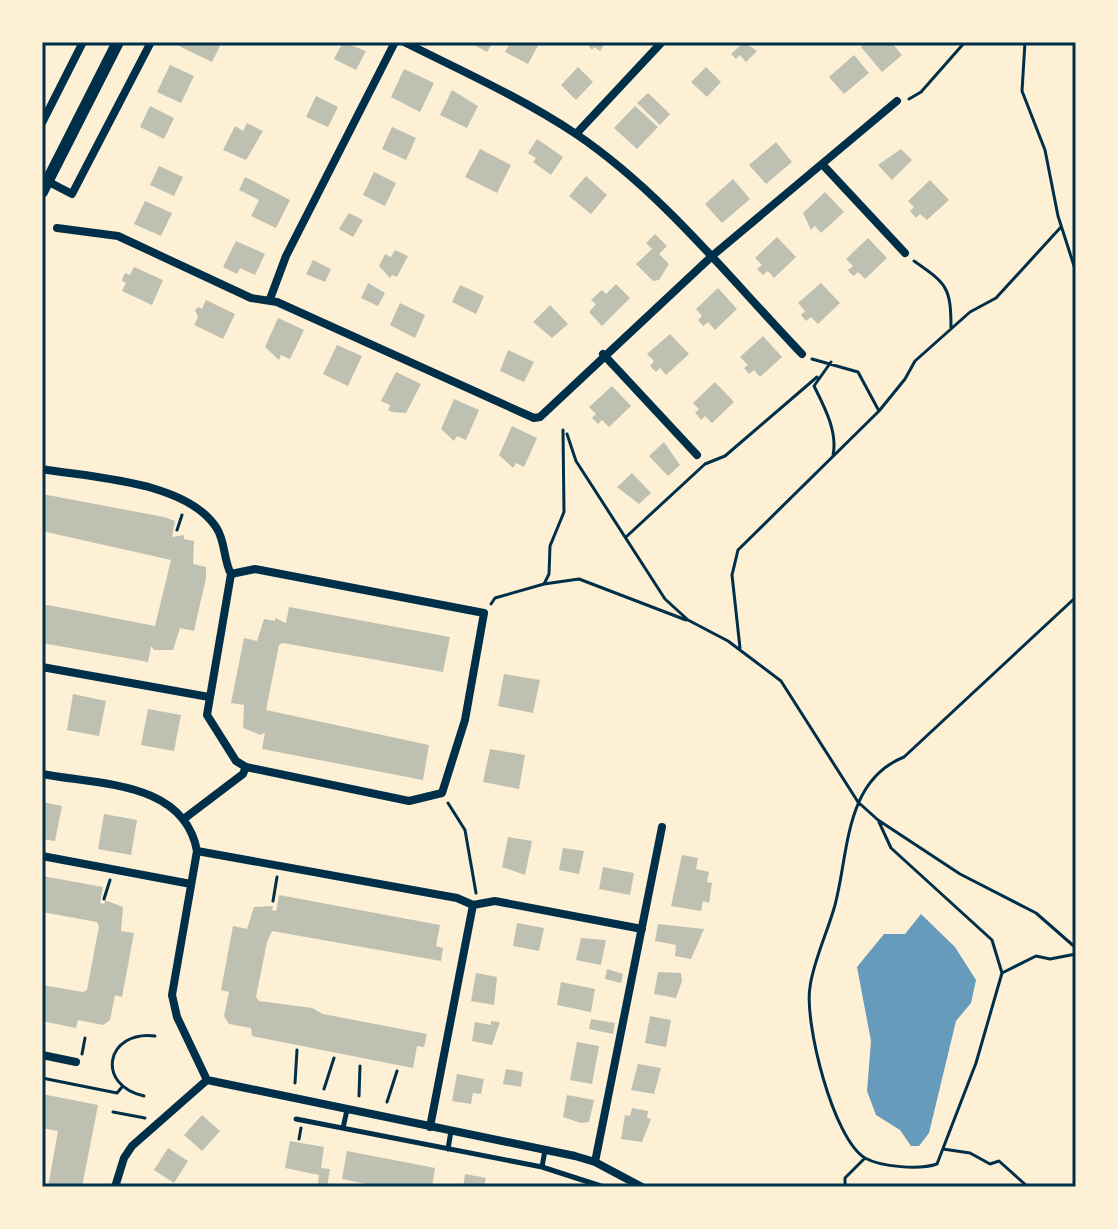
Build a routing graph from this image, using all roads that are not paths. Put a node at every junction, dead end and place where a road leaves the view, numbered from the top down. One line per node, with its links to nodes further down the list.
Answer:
1 (83, 42): 8 (street)
2 (118, 42): 11 (street)
3 (151, 42): 11 (street)
4 (395, 42): 15 (street)
5 (404, 42): 9 (street)
6 (662, 42): 9 (street)
7 (897, 101): 10 (street)
8 (42, 123)
9 (576, 134): 14 (street)
10 (822, 164): 13 (street); 14 (street)
11 (45, 186)
12 (57, 228): 15 (street)
13 (905, 253)
14 (712, 256): 16 (street); 17 (street)
15 (270, 299): 16 (street)
16 (603, 354): 18 (street)
17 (802, 354)
18 (697, 455)
19 (42, 469): 20 (street)
20 (231, 574): 22 (street); 23 (street)
21 (42, 667): 22 (street)
22 (209, 697): 23 (street)
23 (246, 767): 25 (street)
24 (42, 774): 25 (street)
25 (185, 818): 27 (street)
26 (662, 827): 31 (street)
27 (197, 851): 29 (street); 30 (street)
28 (42, 856): 29 (street)
29 (191, 884): 34 (street)
30 (473, 905): 31 (street); 37 (street)
31 (642, 929): 42 (street)
32 (42, 1055): 33 (street)
33 (76, 1062)
34 (207, 1080): 35 (street); 44 (street)
35 (347, 1110): 37 (street); 38 (lane)
36 (296, 1119): 38 (lane)
37 (430, 1127): 39 (street)
38 (343, 1128): 40 (lane)
39 (451, 1131): 40 (lane); 41 (street)
40 (448, 1149): 43 (lane)
41 (545, 1150): 42 (street); 43 (lane)
42 (595, 1162): 46 (street)
43 (542, 1167): 45 (lane)
44 (115, 1187)
45 (604, 1187)
46 (642, 1187)

